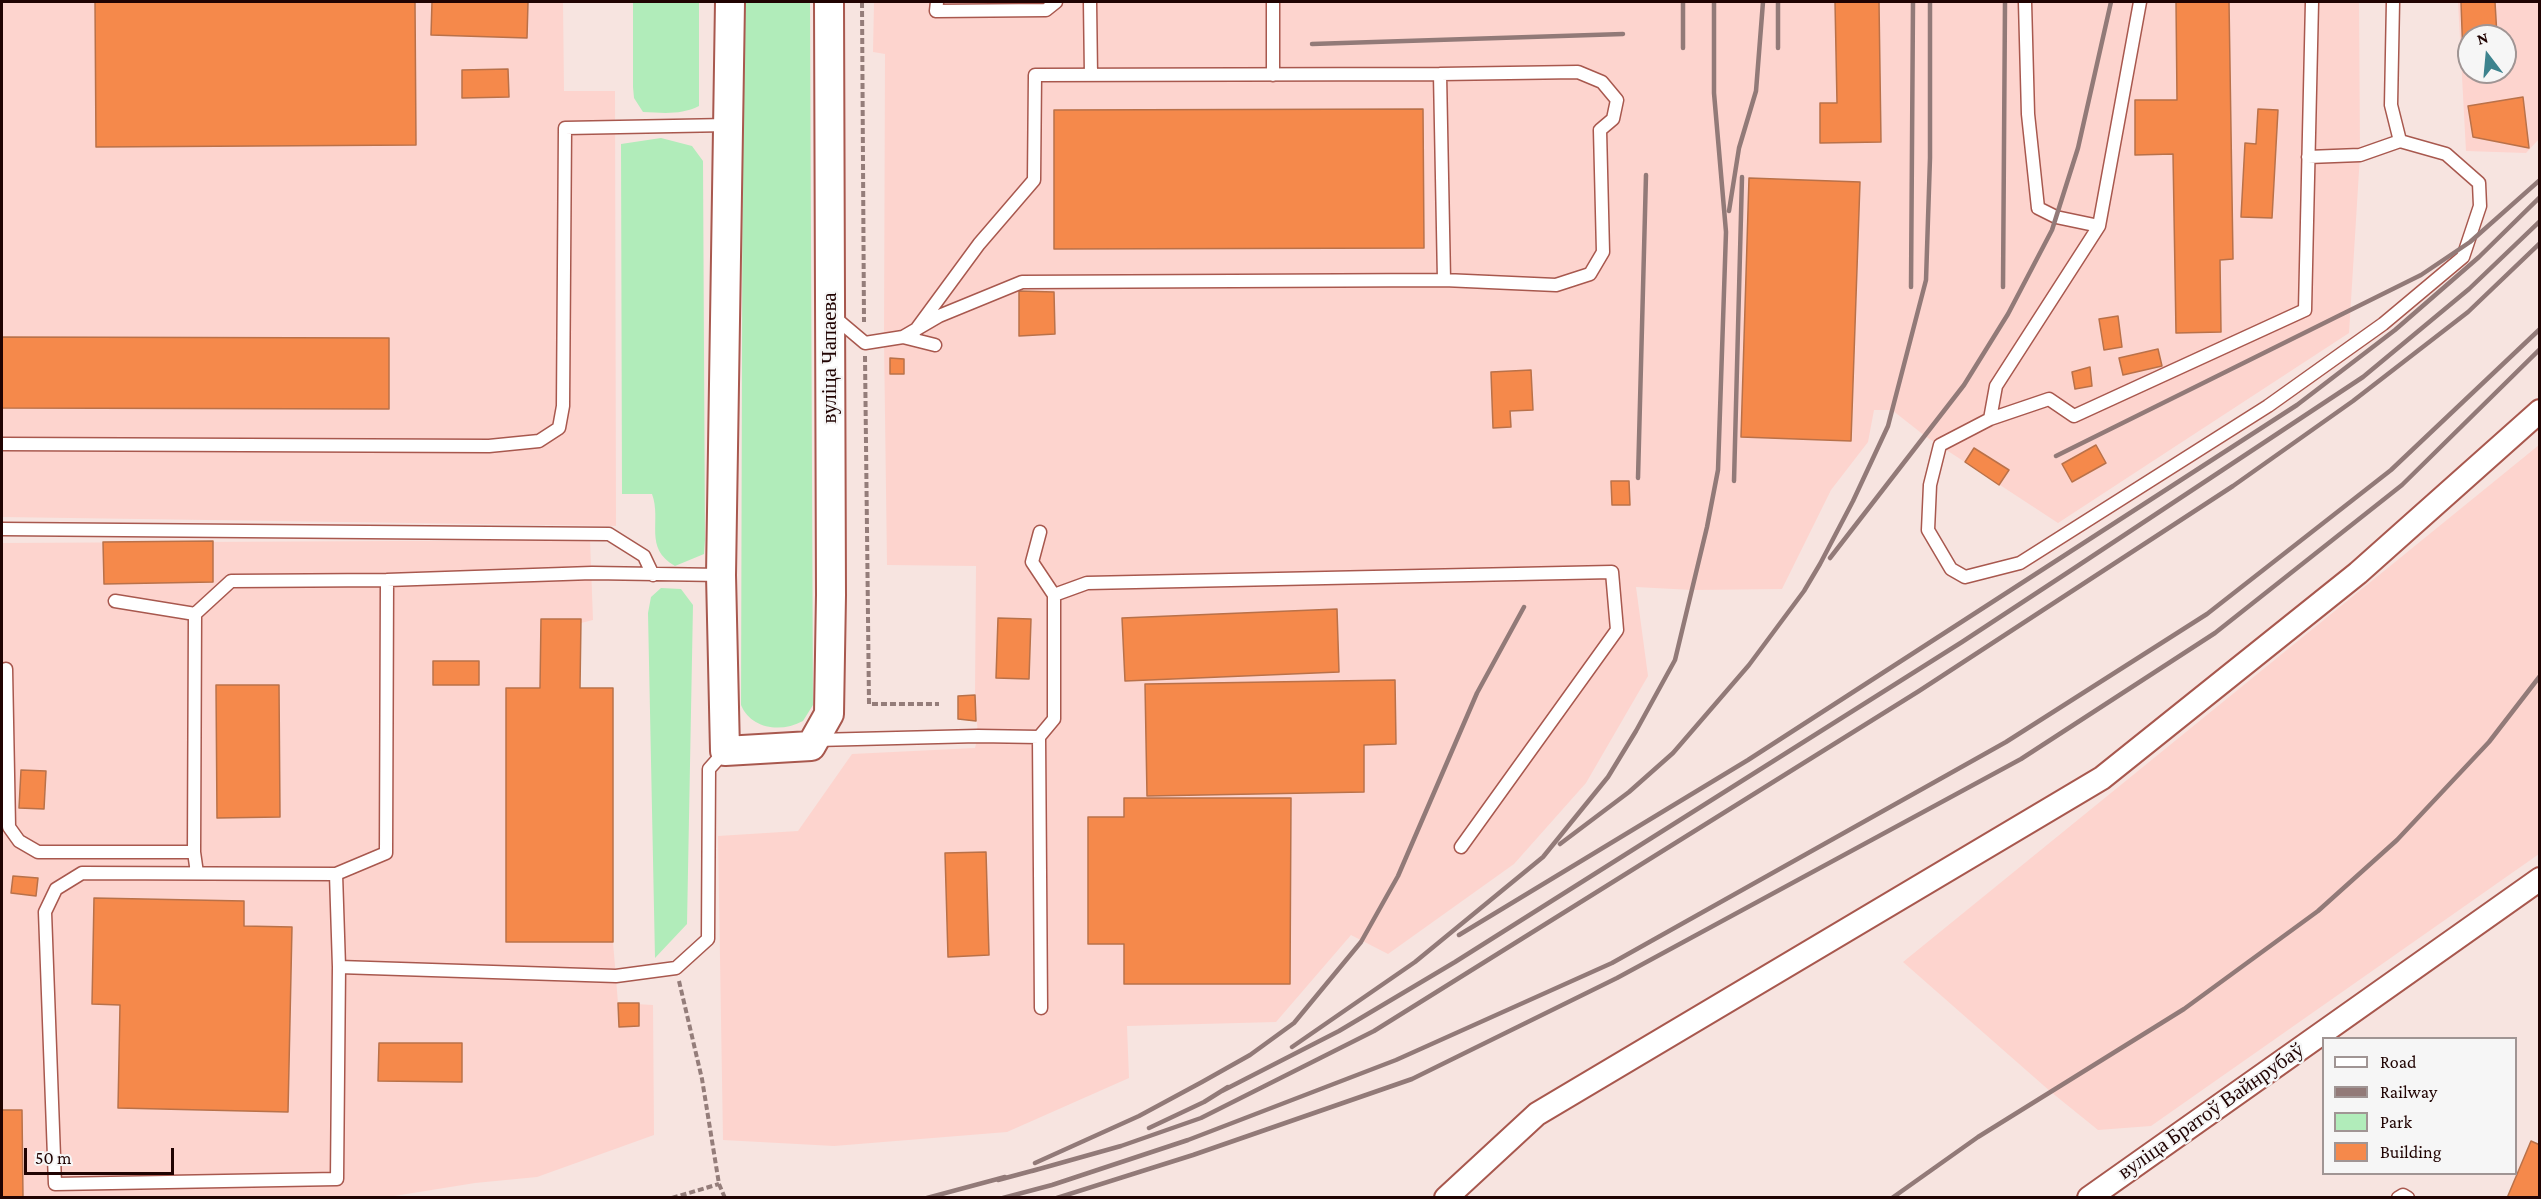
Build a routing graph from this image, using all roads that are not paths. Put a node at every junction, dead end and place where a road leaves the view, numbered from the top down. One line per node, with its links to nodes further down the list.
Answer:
1 (729, 2): 14 (street)
2 (829, 2): 19 (street, вуліца Чапаева)
3 (937, 2): 4 (lane)
4 (1056, 2)
5 (1090, 2): 12 (lane)
6 (1273, 2): 13 (lane)
7 (2025, 2): 17 (lane)
8 (2140, 2): 17 (lane)
9 (2312, 2): 16 (lane)
10 (2393, 2): 15 (lane)
11 (1440, 74): 13 (lane); 18 (lane); 18 (lane)
12 (1091, 75): 13 (lane); 20 (lane)
13 (1273, 75)
14 (729, 125): 25 (lane); 29 (street)
15 (2400, 141): 16 (lane); 24 (lane)
16 (2308, 157): 24 (lane)
17 (2099, 226): 24 (lane)
18 (1444, 280): 20 (lane)
19 (830, 314): 21 (lane); 36 (street, вуліца Чапаева)
20 (915, 331): 21 (lane)
21 (903, 337): 22 (lane)
22 (935, 345)
23 (2540, 411): 45 (street)
24 (1990, 419)
25 (2, 444)
26 (2, 529): 28 (lane)
27 (1040, 532): 31 (lane)
28 (654, 575): 29 (lane); 30 (lane)
29 (721, 575): 37 (street)
30 (387, 580): 33 (lane); 41 (lane)
31 (1054, 595): 35 (lane); 38 (lane)
32 (115, 602): 33 (lane)
33 (195, 614): 39 (lane)
34 (6, 669): 39 (lane)
35 (1039, 737): 36 (lane); 44 (lane)
36 (815, 740): 37 (street)
37 (725, 751): 43 (lane)
38 (1461, 847)
39 (194, 852): 40 (lane)
40 (197, 873): 41 (lane); 43 (lane)
41 (336, 874): 43 (lane)
42 (2540, 879): 46 (street, вуліца Братоў Вайнрубаў)
43 (339, 967)
44 (1041, 1008)
45 (1446, 1197)
46 (2089, 1197)
47 (2398, 1197): 48 (lane)
48 (2408, 1197)

